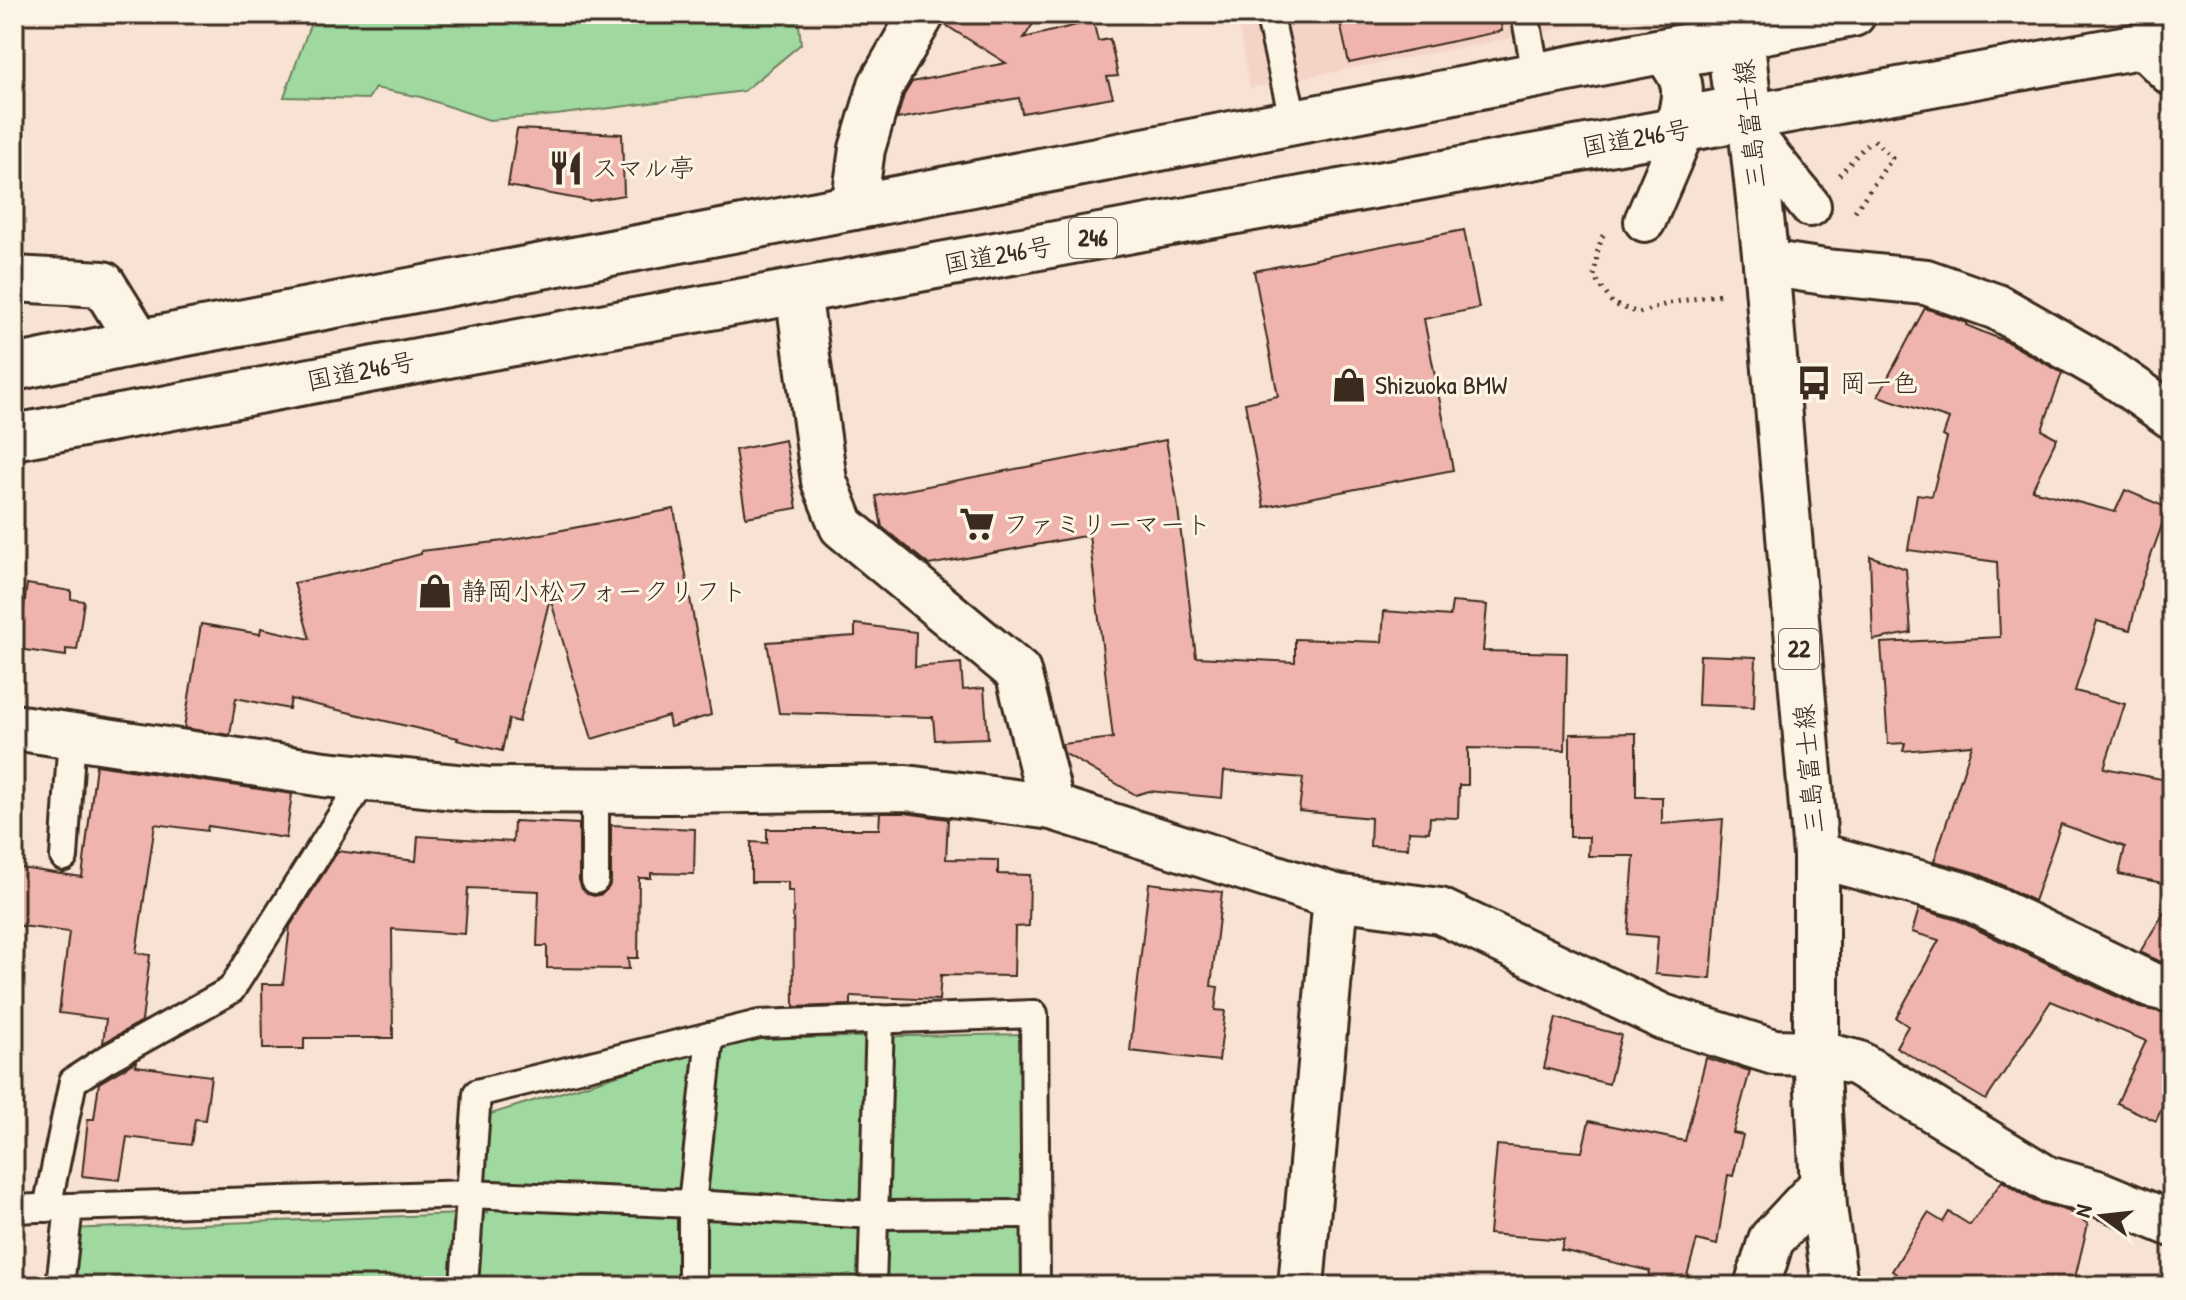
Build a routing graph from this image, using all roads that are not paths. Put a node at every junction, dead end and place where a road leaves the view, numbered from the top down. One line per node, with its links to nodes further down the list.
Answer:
1 (922, 14): 12 (main road)
2 (1269, 14): 10 (lane)
3 (1525, 14): 7 (lane)
4 (1853, 14): 5 (main road)
5 (1741, 25): 7 (main road); 8 (main road, 三島富士線 / 22)
6 (2163, 53): 8 (main road, 国道246号 / 246)
7 (1536, 74): 10 (main road)
8 (1740, 113): 9 (street); 9 (street); 11 (street); 14 (main road, 三島富士線 / 22); 16 (main road, 国道246号 / 246)
9 (1691, 114): 13 (street)
10 (1294, 122): 12 (main road)
11 (1810, 206)
12 (854, 207): 17 (main road)
13 (1645, 221)
14 (1766, 263): 19 (main road); 26 (main road, 三島富士線 / 22)
15 (14, 279): 17 (main road)
16 (798, 291): 20 (main road, 国道246号 / 246); 25 (main road)
17 (139, 342): 18 (main road)
18 (14, 368)
19 (2172, 416)
20 (14, 437)
21 (14, 727): 22 (main road)
22 (72, 735): 23 (main road); 27 (lane)
23 (365, 778): 24 (main road); 37 (lane)
24 (595, 791): 25 (main road); 28 (lane)
25 (1052, 807): 29 (main road)
26 (1816, 855): 30 (main road); 33 (main road, 三島富士線 / 22)
27 (64, 857)
28 (595, 880)
29 (1336, 897): 33 (main road); 47 (main road)
30 (2172, 990)
31 (880, 1019): 32 (lane); 39 (lane); 40 (lane)
32 (710, 1036): 35 (lane); 36 (lane)
33 (1816, 1053): 34 (main road, 三島富士線 / 22); 41 (main road)
34 (1823, 1184): 48 (main road); 49 (main road, 三島富士線 / 22)
35 (470, 1194): 36 (lane); 37 (lane); 43 (lane)
36 (692, 1204): 40 (lane); 44 (lane)
37 (58, 1207): 38 (lane); 42 (lane)
38 (14, 1209)
39 (1035, 1214): 40 (lane); 46 (lane)
40 (874, 1215): 45 (lane)
41 (2172, 1224)
42 (60, 1286)
43 (464, 1286)
44 (692, 1286)
45 (872, 1286)
46 (1036, 1286)
47 (1301, 1286)
48 (1757, 1286)
49 (1835, 1286)

